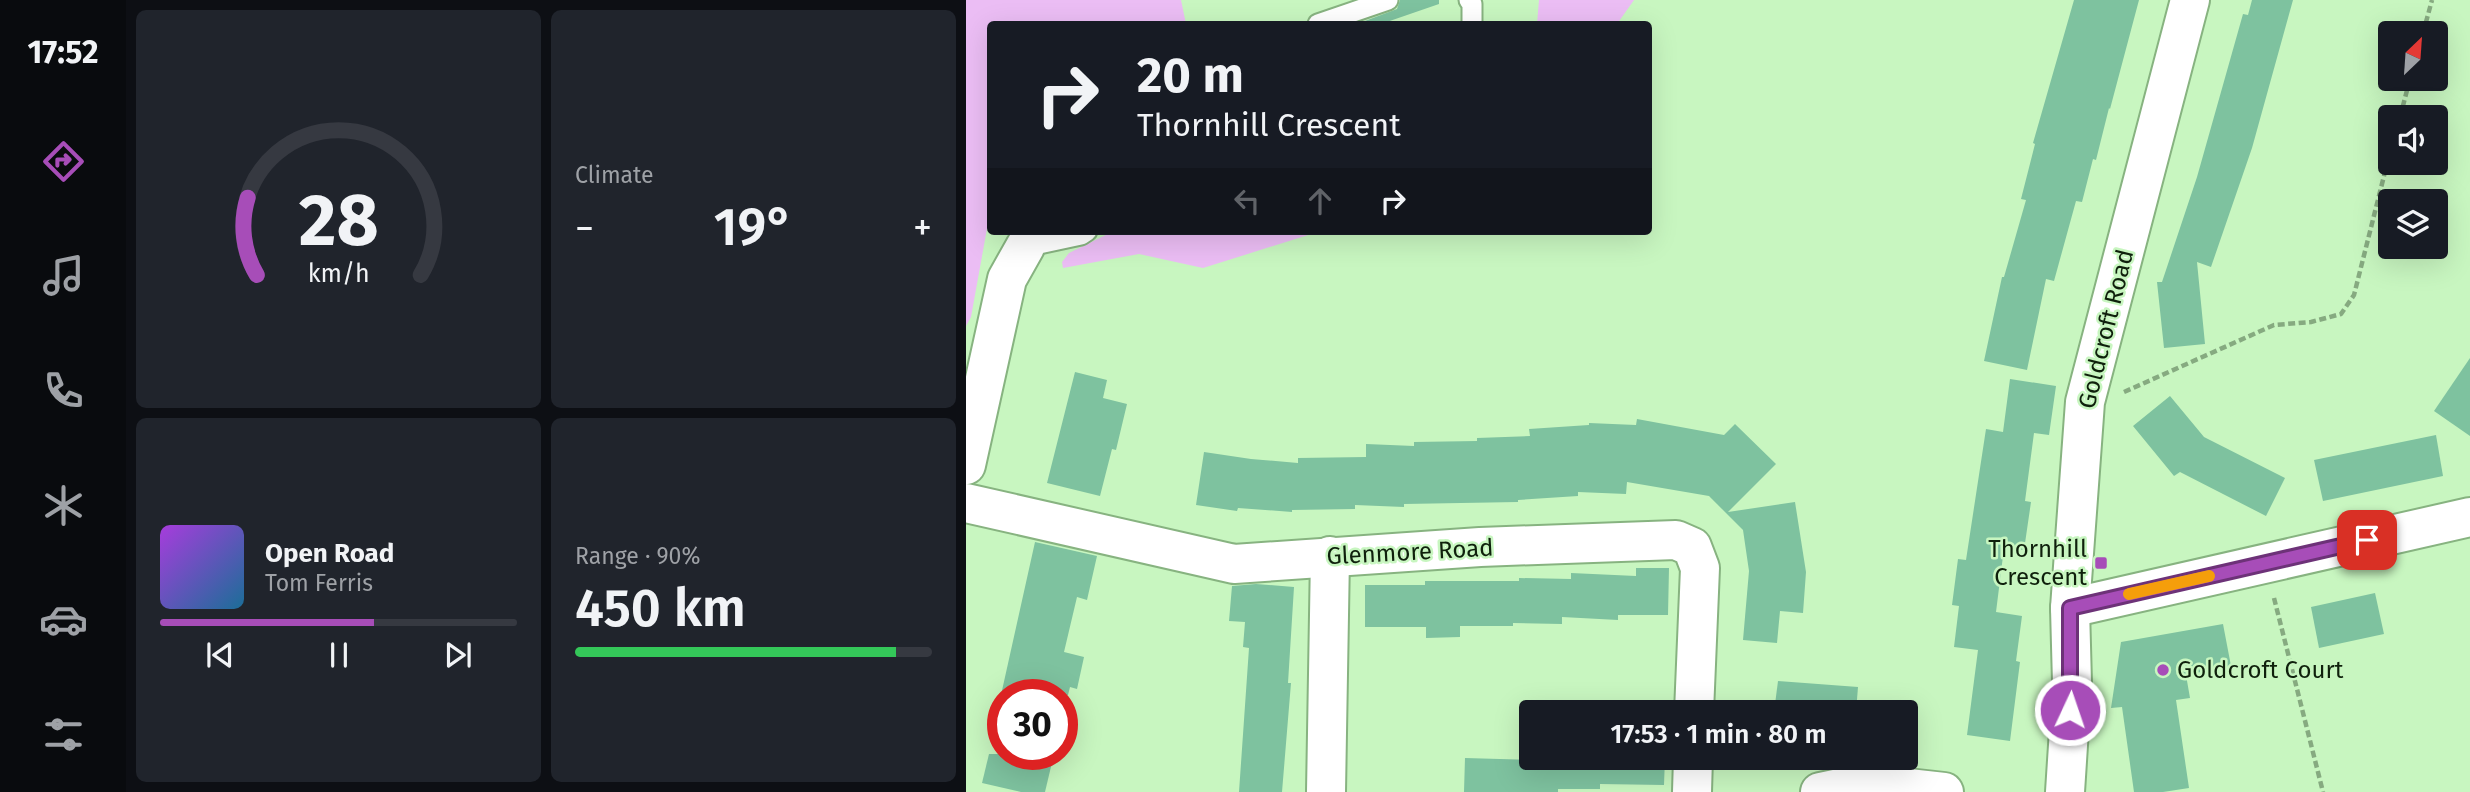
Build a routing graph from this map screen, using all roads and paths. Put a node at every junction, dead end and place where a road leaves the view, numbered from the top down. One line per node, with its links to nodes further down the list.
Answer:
1 (1388, 0): 5 (lane)
2 (1469, 0): 6 (lane)
3 (2190, 0): 12 (street, Goldcroft Road)
4 (2432, 0): 7 (path)
5 (1327, 21)
6 (1472, 21)
7 (2426, 21)
8 (2384, 175): 12 (path)
9 (1081, 235): 10 (lane)
10 (1025, 247): 11 (street)
11 (976, 376): 13 (street)
12 (2085, 410): 18 (street, Goldcroft Road)
13 (966, 465)
14 (966, 503): 16 (street, Glenmore Road)
15 (2470, 517): 17 (street)
16 (1330, 556): 19 (street, Glenmore Road); 21 (street)
17 (2265, 563): 18 (street); 26 (path)
18 (2070, 608): 25 (street, Goldcroft Road)
19 (1694, 700)
20 (1693, 770): 22 (street)
21 (1326, 792)
22 (1692, 792)
23 (1819, 792): 24 (street)
24 (1944, 792)
25 (2065, 792)
26 (2323, 792)

